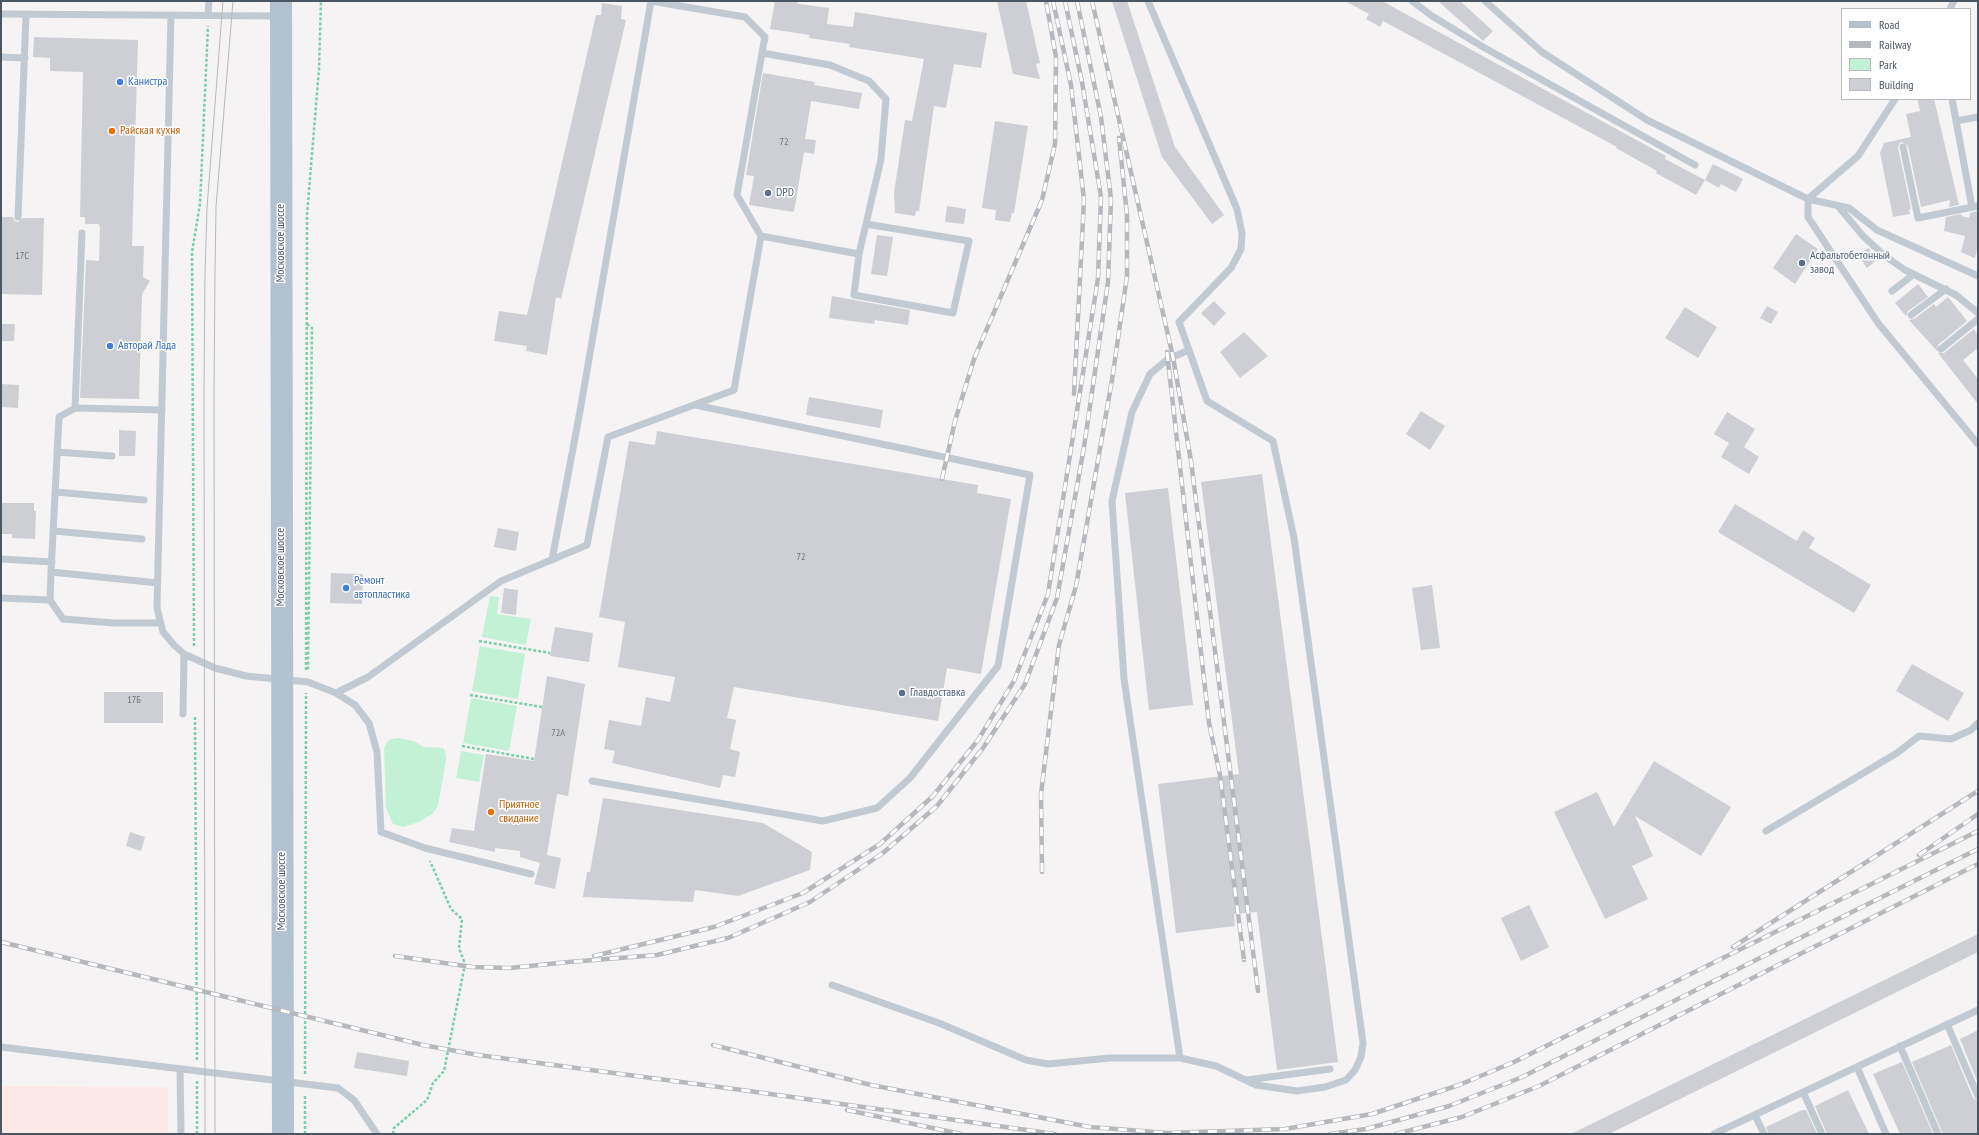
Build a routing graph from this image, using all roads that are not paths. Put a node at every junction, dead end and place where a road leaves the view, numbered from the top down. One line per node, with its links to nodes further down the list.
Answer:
1 (209, 1): 9 (lane)
2 (1148, 1): 35 (lane)
3 (1412, 1): 18 (lane)
4 (1485, 1): 19 (lane)
5 (281, 8): 9 (lane); 75 (main road, Московское шоссе)
6 (1, 14): 7 (lane)
7 (26, 14): 8 (lane); 12 (lane)
8 (171, 15): 9 (lane); 38 (lane)
9 (208, 15)
10 (762, 53): 23 (lane); 25 (lane); 47 (lane)
11 (1, 57): 12 (lane)
12 (25, 58): 22 (lane)
13 (1894, 100): 19 (lane)
14 (1952, 100): 16 (lane)
15 (1978, 117): 16 (lane)
16 (1956, 121): 21 (lane)
17 (1903, 147): 21 (lane)
18 (1695, 165)
19 (1808, 199): 20 (lane); 39 (lane)
20 (1838, 206): 27 (lane); 28 (lane)
21 (1975, 206)
22 (18, 217)
23 (866, 224): 26 (lane); 26 (lane)
24 (82, 233): 37 (lane)
25 (760, 236): 26 (lane); 36 (lane)
26 (859, 254)
27 (1914, 274): 29 (lane); 30 (lane)
28 (1978, 276)
29 (1946, 289): 31 (lane); 32 (lane)
30 (1892, 292)
31 (1978, 313)
32 (1911, 315)
33 (1978, 319): 34 (lane)
34 (1941, 349)
35 (1189, 350): 66 (lane); 70 (lane)
36 (695, 405): 47 (lane); 58 (lane)
37 (75, 408): 38 (lane); 40 (lane)
38 (162, 410): 50 (lane)
39 (1978, 444)
40 (57, 452): 41 (lane); 42 (lane)
41 (112, 456)
42 (56, 492): 43 (lane); 44 (lane)
43 (144, 500)
44 (54, 531): 45 (lane); 48 (lane)
45 (142, 539)
46 (1, 559): 48 (lane)
47 (552, 560): 55 (lane)
48 (52, 562): 49 (lane)
49 (51, 572): 50 (lane); 52 (lane)
50 (158, 583): 53 (lane)
51 (1, 598): 52 (lane)
52 (50, 600): 53 (lane)
53 (160, 623): 54 (lane)
54 (184, 654): 55 (lane); 56 (lane)
55 (336, 693): 60 (lane)
56 (183, 714)
57 (1978, 723): 59 (lane)
58 (592, 781)
59 (1766, 831)
60 (531, 874)
61 (832, 985): 66 (lane)
62 (1978, 1010): 63 (lane)
63 (1947, 1024): 64 (lane); 72 (lane)
64 (1900, 1046): 67 (lane); 81 (lane)
65 (1, 1047): 68 (lane)
66 (1180, 1058): 70 (lane)
67 (1857, 1067): 71 (lane); 80 (lane)
68 (180, 1069): 74 (lane); 76 (lane)
69 (1330, 1070): 70 (lane)
70 (1247, 1080)
71 (1803, 1092): 73 (lane); 79 (lane)
72 (1978, 1096)
73 (1755, 1115): 77 (lane); 78 (lane)
74 (181, 1134)
75 (283, 1134)
76 (377, 1134)
77 (1714, 1134)
78 (1764, 1134)
79 (1822, 1134)
80 (1886, 1134)
81 (1938, 1134)

